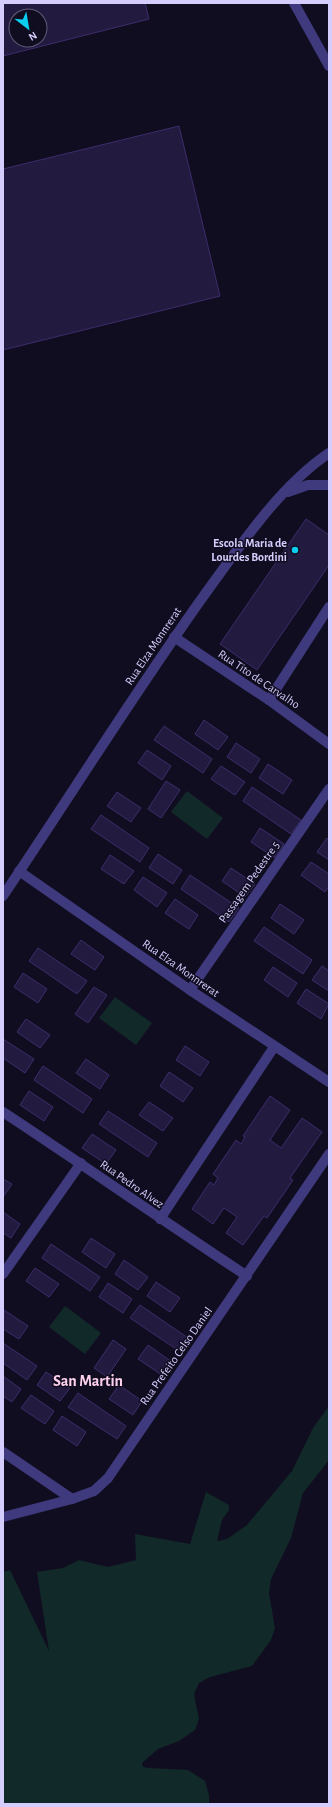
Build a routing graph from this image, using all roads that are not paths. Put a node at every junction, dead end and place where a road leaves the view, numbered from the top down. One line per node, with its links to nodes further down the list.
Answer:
1 (294, 3): 2 (street)
2 (329, 66)
3 (329, 453): 5 (street, Rua Elza Monnrerat)
4 (329, 485): 5 (street)
5 (284, 494): 7 (street, Rua Elza Monnrerat)
6 (329, 607): 8 (street)
7 (174, 637): 8 (street, Rua Tito de Carvalho); 11 (street, Rua Elza Monnrerat)
8 (269, 700): 9 (street, Rua Tito de Carvalho)
9 (329, 744)
10 (329, 789): 13 (street, Passagem Pedestre 5)
11 (19, 871): 12 (street, Rua Elza Monnrerat); 13 (street, Rua Elza Monnrerat)
12 (3, 896)
13 (190, 990): 14 (street, Rua Elza Monnrerat)
14 (274, 1047): 15 (street, Rua Elza Monnrerat); 19 (street)
15 (329, 1082)
16 (3, 1112): 18 (street, Rua Pedro Alvez)
17 (329, 1154): 21 (street, Rua Prefeito Celso Daniel)
18 (81, 1163): 19 (street, Rua Pedro Alvez); 20 (street)
19 (160, 1219): 21 (street, Rua Pedro Alvez)
20 (3, 1274)
21 (247, 1276): 23 (street, Rua Prefeito Celso Daniel)
22 (3, 1452): 23 (street)
23 (72, 1499): 24 (street, Rua Prefeito Celso Daniel)
24 (3, 1517)

